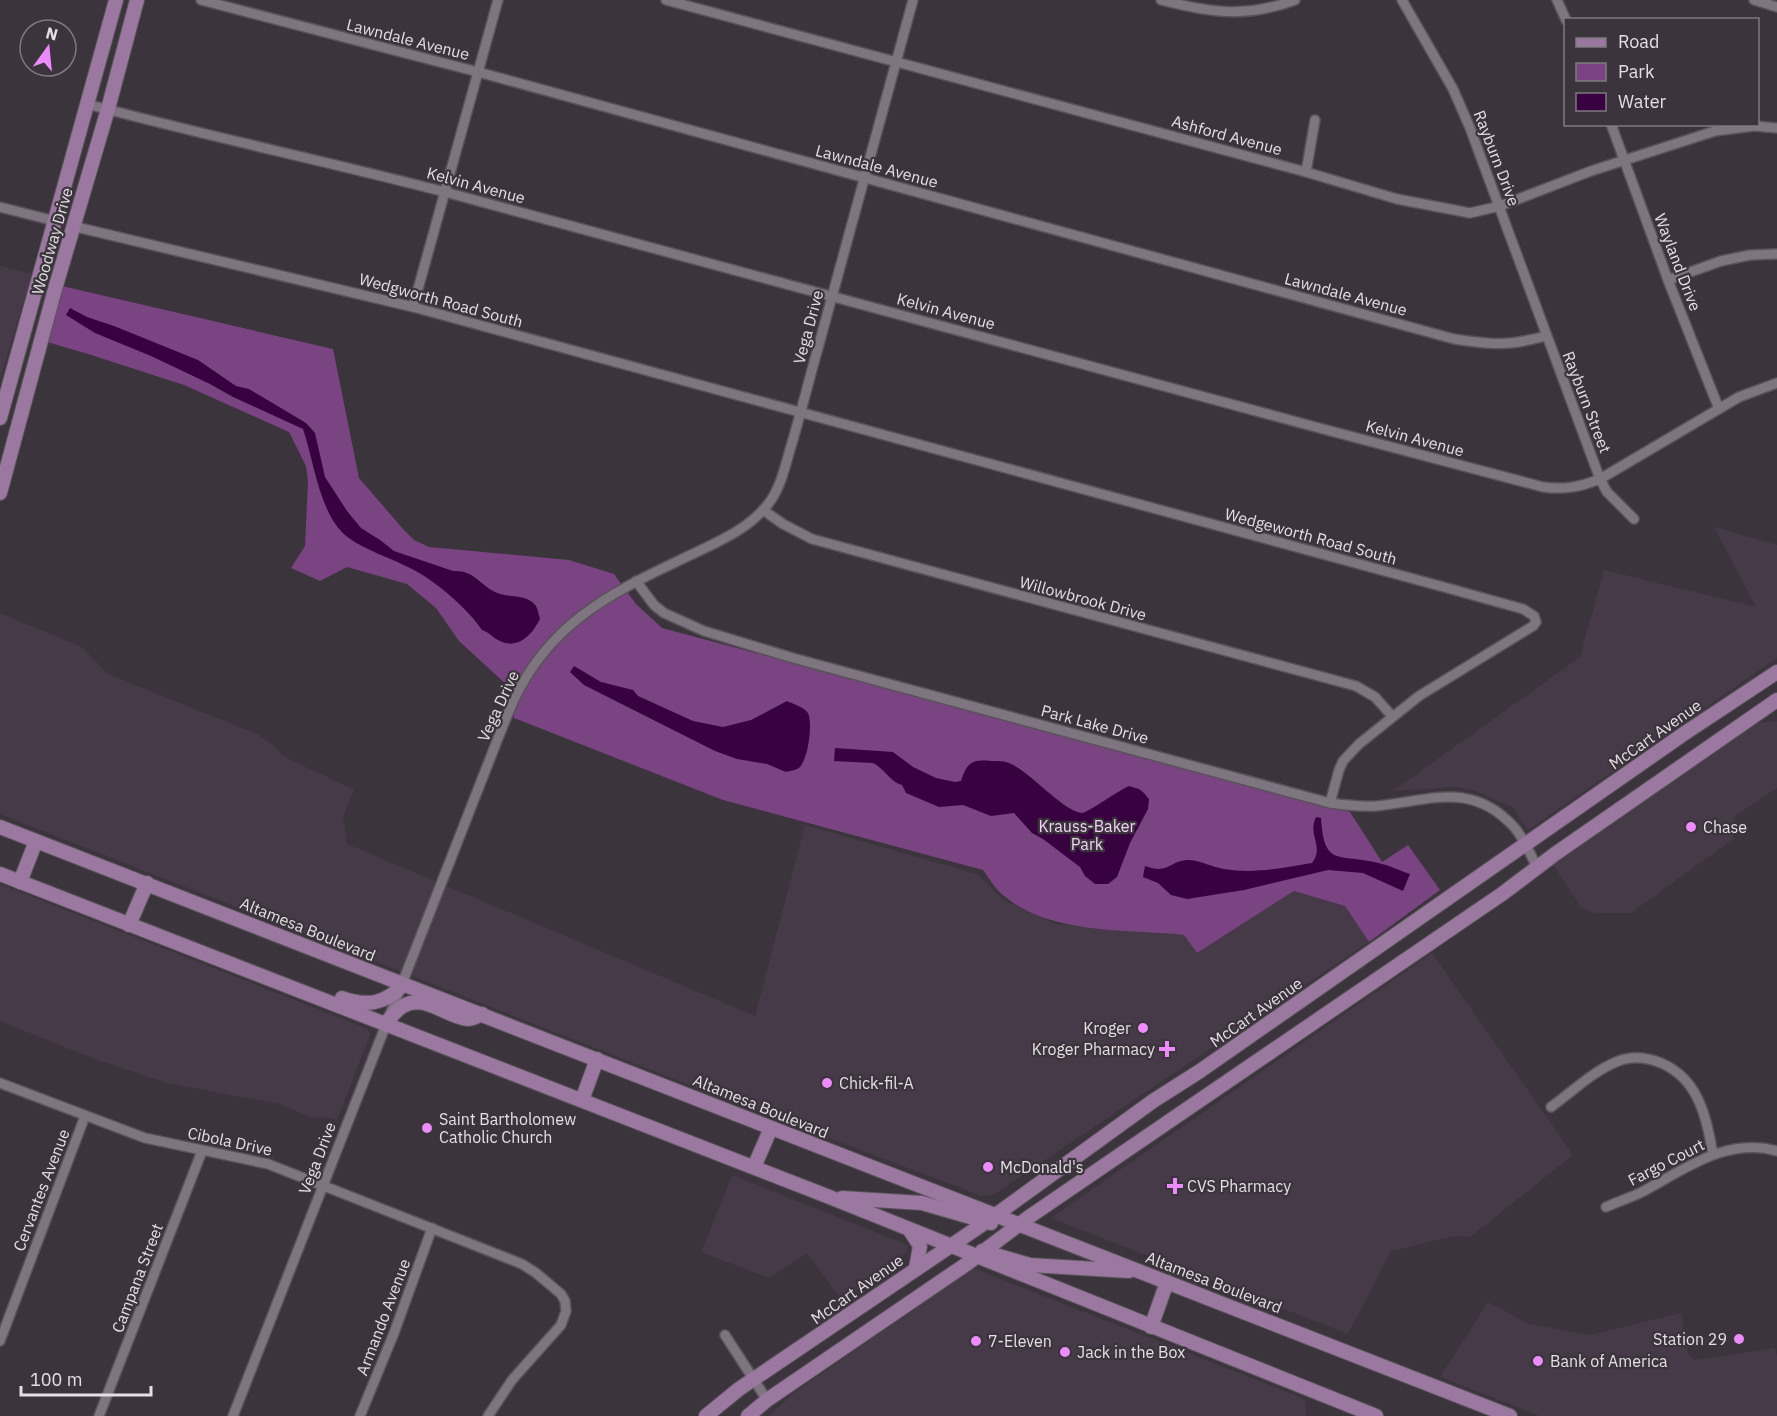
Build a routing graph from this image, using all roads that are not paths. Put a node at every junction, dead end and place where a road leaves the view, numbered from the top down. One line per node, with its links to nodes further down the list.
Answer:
1 (116, 0): 16 (main road, Woodway Drive)
2 (138, 0): 17 (main road, Woodway Drive)
3 (201, 0): 15 (street, Lawndale Avenue)
4 (498, 0): 15 (street)
5 (666, 0): 14 (street, Ashford Avenue)
6 (913, 0): 14 (street, Vega Drive)
7 (1161, 0): 8 (street)
8 (1295, 0)
9 (1402, 0): 26 (street, Rayburn Drive)
10 (1557, 0): 13 (street)
11 (1754, 0): 12 (street)
12 (1777, 7)
13 (1565, 18)
14 (896, 61): 22 (street, Ashford Avenue); 23 (street, Vega Drive)
15 (478, 72): 23 (street, Lawndale Avenue); 24 (street)
16 (87, 104): 17 (street, Kelvin Avenue); 25 (main road, Woodway Drive)
17 (108, 109): 24 (street, Kelvin Avenue); 29 (main road, Woodway Drive)
18 (1315, 120): 22 (street)
19 (1612, 126): 21 (street, Wayland Drive)
20 (1777, 128): 21 (street, Ashford Avenue)
21 (1624, 160): 26 (street, Ashford Avenue); 32 (street, Wayland Drive)
22 (1306, 172): 26 (street, Ashford Avenue)
23 (864, 177): 33 (street, Vega Drive); 35 (street, Lawndale Avenue)
24 (445, 192): 33 (street, Kelvin Avenue); 34 (street)
25 (60, 205): 28 (main road, Woodway Drive); 29 (main road)
26 (1500, 206): 35 (street, Rayburn Drive)
27 (0, 207): 28 (street)
28 (55, 221): 30 (main road); 39 (main road, Woodway Drive)
29 (72, 226): 30 (main road, Woodway Drive); 34 (street, Wedgworth Road South)
30 (65, 253): 41 (main road, Woodway Drive)
31 (1777, 254): 32 (street)
32 (1668, 280): 37 (street, Wayland Drive)
33 (832, 295): 38 (street, Vega Drive); 40 (street, Kelvin Avenue)
34 (413, 308): 38 (street, Wedgworth Road South)
35 (1546, 336): 40 (street, Rayburn Street)
36 (1777, 383): 37 (street, Kelvin Avenue)
37 (1719, 409): 40 (street, Kelvin Avenue)
38 (800, 413): 42 (street, Vega Drive); 48 (street, Wedgeworth Road South)
39 (0, 418)
40 (1600, 479): 43 (street, Rayburn Street)
41 (0, 493)
42 (763, 510): 44 (street, Vega Drive); 48 (street, Willowbrook Drive)
43 (1634, 519)
44 (636, 581): 52 (street, Park Lake Drive); 61 (street, Vega Drive)
45 (1777, 672): 50 (main road, McCart Avenue)
46 (1777, 700): 49 (main road)
47 (1777, 714): 49 (main road)
48 (1392, 716): 52 (street, Wedgeworth Road South)
49 (1746, 720): 51 (main road)
50 (1660, 751): 51 (main road); 55 (main road, McCart Avenue)
51 (1674, 770): 56 (main road)
52 (1330, 803): 55 (street, Park Lake Drive)
53 (0, 827): 54 (main road, Altamesa Boulevard)
54 (36, 841): 58 (main road); 59 (main road, Altamesa Boulevard)
55 (1525, 845): 56 (street, Park Lake Drive); 63 (main road, McCart Avenue)
56 (1537, 867): 66 (main road)
57 (0, 874): 58 (main road)
58 (20, 882): 60 (main road)
59 (147, 883): 60 (main road); 61 (main road, Altamesa Boulevard)
60 (129, 925): 62 (main road)
61 (403, 985): 62 (main road); 64 (main road, Altamesa Boulevard); 65 (street, Vega Drive)
62 (297, 989): 65 (main road)
63 (1302, 1000): 66 (main road); 70 (main road, McCart Avenue)
64 (482, 1014): 65 (main road); 67 (main road, Altamesa Boulevard)
65 (386, 1023): 69 (main road); 79 (street, Vega Drive)
66 (1312, 1023): 73 (main road)
67 (597, 1059): 69 (main road); 74 (main road, Altamesa Boulevard)
68 (0, 1083): 72 (street, Cibola Drive)
69 (582, 1100): 78 (main road)
70 (1153, 1101): 73 (main road); 82 (main road, McCart Avenue)
71 (1551, 1107): 77 (street)
72 (85, 1116): 75 (street, Cibola Drive); 93 (street, Cervantes Avenue)
73 (1166, 1124): 83 (main road)
74 (771, 1128): 78 (main road); 82 (main road, Altamesa Boulevard)
75 (202, 1151): 79 (street, Cibola Drive); 97 (street, Campana Street)
76 (1777, 1151): 77 (street, Fargo Court)
77 (1713, 1154): 81 (street, Fargo Court)
78 (754, 1167): 80 (main road)
79 (323, 1185): 84 (street, Cibola Drive); 98 (street, Vega Drive)
80 (832, 1198): 82 (main road); 85 (main road)
81 (1606, 1207)
82 (990, 1219): 83 (main road, Altamesa Boulevard); 86 (main road, McCart Avenue)
83 (1020, 1224): 87 (main road); 89 (main road, Altamesa Boulevard)
84 (432, 1228): 99 (street, Armando Avenue); 100 (street, Cibola Drive)
85 (908, 1229): 86 (main road); 88 (main road)
86 (949, 1245): 87 (main road); 88 (main road, McCart Avenue)
87 (980, 1254): 89 (main road); 91 (main road); 95 (main road)
88 (916, 1268): 94 (main road, McCart Avenue)
89 (1140, 1271): 90 (main road, Altamesa Boulevard)
90 (1167, 1282): 91 (main road); 103 (main road, Altamesa Boulevard)
91 (1151, 1327): 96 (main road)
92 (725, 1335): 94 (street)
93 (0, 1341)
94 (754, 1379): 95 (street); 101 (main road, McCart Avenue)
95 (767, 1400): 102 (main road)
96 (1372, 1414)
97 (99, 1416)
98 (233, 1416)
99 (360, 1416)
100 (488, 1416)
101 (706, 1416)
102 (748, 1416)
103 (1510, 1416)

